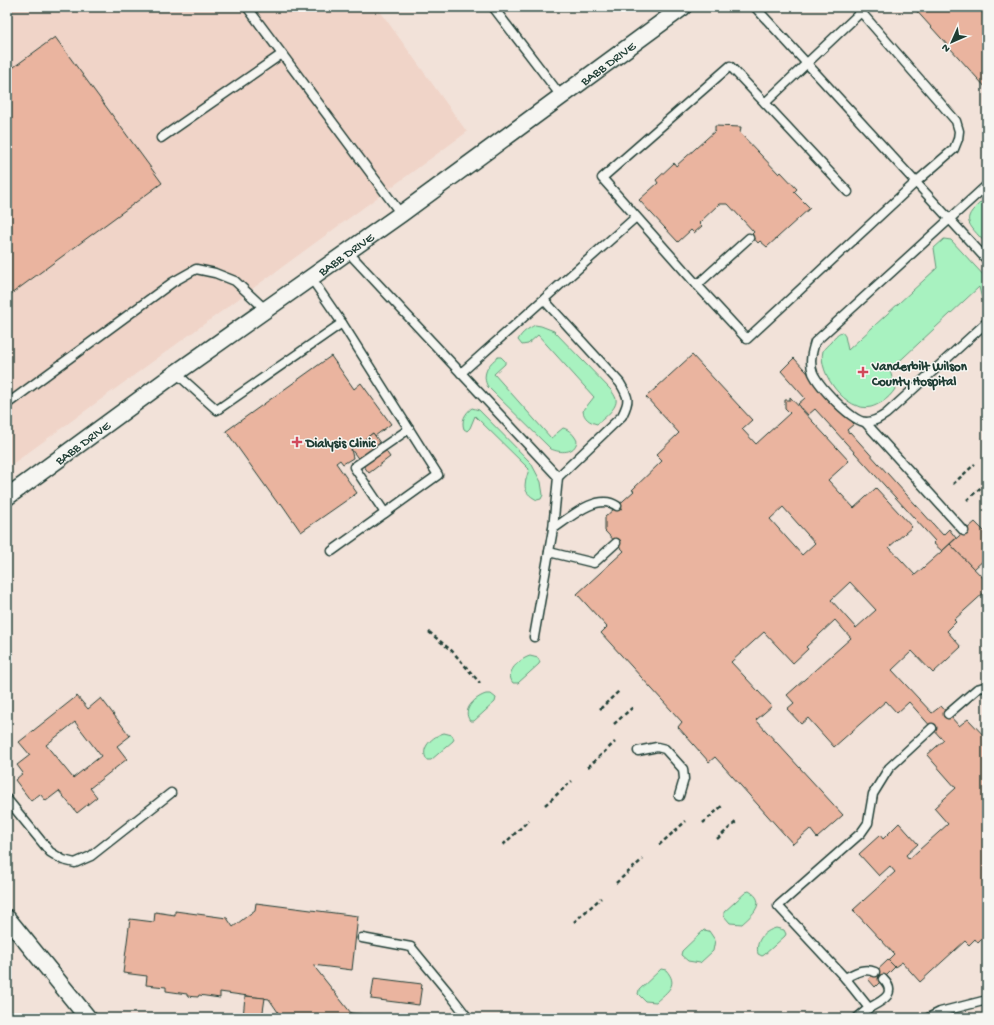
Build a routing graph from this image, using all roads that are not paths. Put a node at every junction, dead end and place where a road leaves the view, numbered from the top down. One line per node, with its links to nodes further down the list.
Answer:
1 (247, 7): 6 (lane)
2 (493, 7): 8 (lane)
3 (683, 7): 8 (street, BABB DRIVE)
4 (756, 7): 7 (lane)
5 (861, 10): 7 (lane); 11 (lane)
6 (282, 54): 10 (lane); 14 (lane)
7 (807, 64): 9 (lane); 11 (lane)
8 (561, 96): 14 (street, BABB DRIVE)
9 (765, 103): 13 (lane); 15 (lane)
10 (161, 138)
11 (916, 182): 16 (lane); 21 (lane)
12 (987, 185): 16 (lane)
13 (848, 192)
14 (401, 214): 18 (street, BABB DRIVE)
15 (636, 217): 21 (lane); 22 (lane)
16 (950, 219): 19 (lane); 29 (lane)
17 (749, 238): 21 (lane)
18 (348, 252): 20 (street, BABB DRIVE); 27 (lane)
19 (987, 260)
20 (311, 278): 23 (street, BABB DRIVE); 25 (lane)
21 (697, 285)
22 (544, 300): 27 (lane); 31 (lane)
23 (266, 310): 26 (street, BABB DRIVE); 28 (lane)
24 (987, 322): 29 (lane)
25 (342, 323): 26 (lane); 30 (lane)
26 (176, 373): 32 (street, BABB DRIVE)
27 (461, 373): 31 (lane)
28 (7, 404)
29 (865, 422): 36 (lane)
30 (409, 429): 34 (lane); 34 (lane)
31 (558, 477): 35 (lane)
32 (7, 497)
33 (617, 506): 35 (lane)
34 (385, 513): 38 (lane)
35 (553, 529): 39 (lane)
36 (964, 531)
37 (616, 543): 39 (lane)
38 (332, 551)
39 (548, 552): 40 (lane)
40 (534, 637)
41 (987, 686): 42 (lane)
42 (948, 714)
43 (932, 728): 51 (lane)
44 (638, 751): 46 (lane)
45 (171, 793): 47 (lane)
46 (679, 796)
47 (7, 798)
48 (7, 918): 55 (street)
49 (362, 938): 56 (lane)
50 (875, 972): 51 (lane)
51 (845, 978): 54 (lane)
52 (883, 979): 54 (lane)
53 (987, 1000): 58 (lane)
54 (869, 1008): 57 (lane)
55 (88, 1018)
56 (468, 1018)
57 (857, 1018)
58 (928, 1018)

